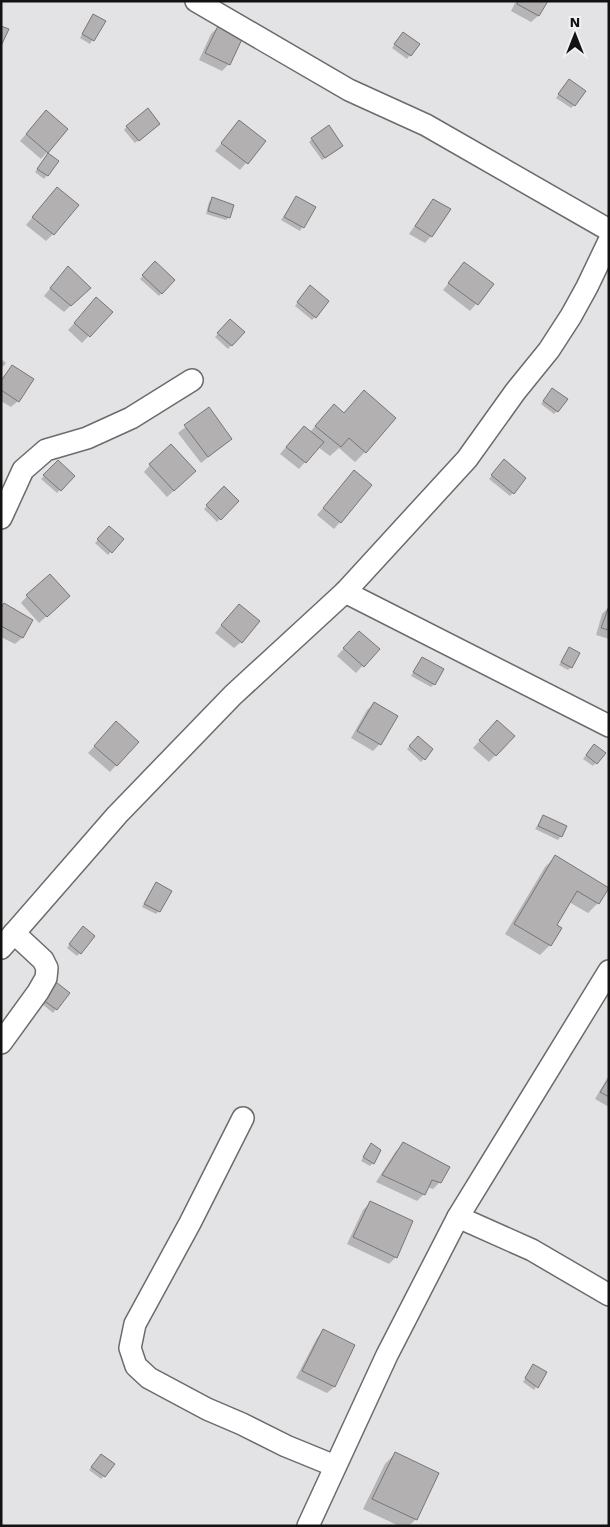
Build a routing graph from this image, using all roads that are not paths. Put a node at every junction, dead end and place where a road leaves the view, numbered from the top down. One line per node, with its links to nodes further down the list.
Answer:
1 (196, 1): 2 (street)
2 (609, 230)
3 (609, 241): 6 (street)
4 (192, 380): 5 (street)
5 (1, 518)
6 (345, 592): 7 (street); 8 (street)
7 (609, 726)
8 (8, 941): 10 (street)
9 (609, 971): 12 (street)
10 (1, 1043)
11 (243, 1118): 14 (street)
12 (458, 1217): 13 (street); 14 (street)
13 (609, 1296)
14 (335, 1466): 15 (street)
15 (308, 1526)

